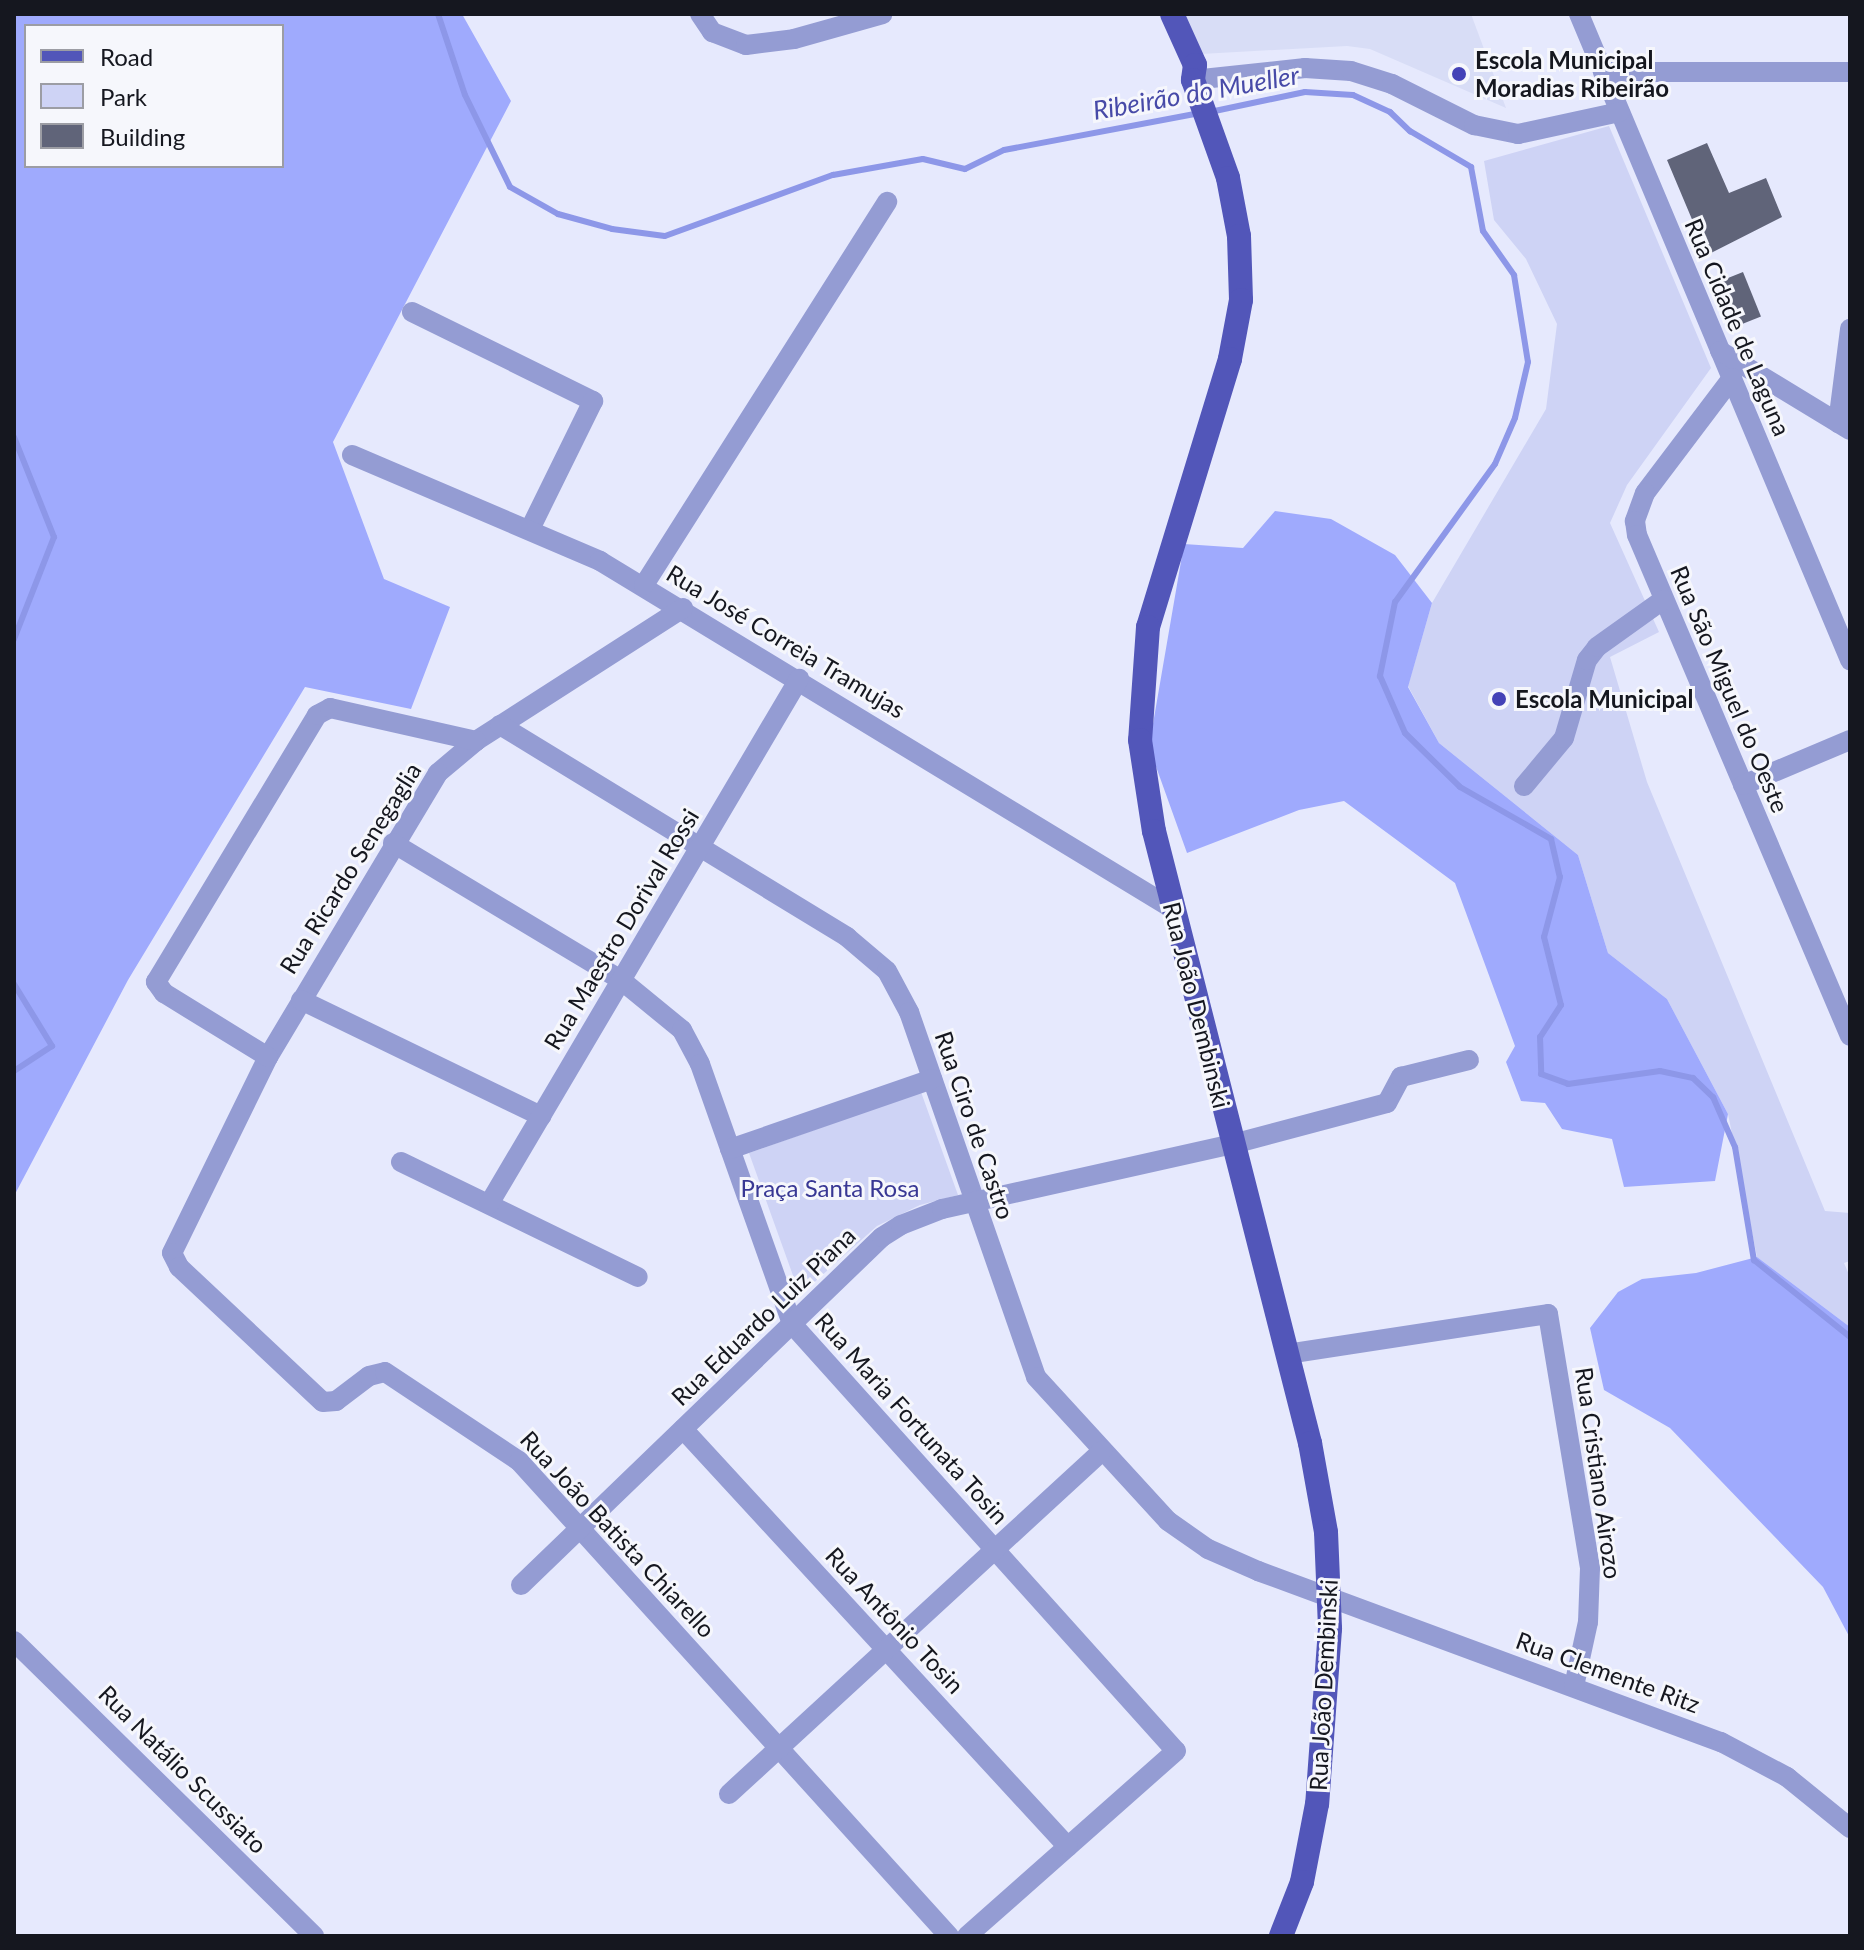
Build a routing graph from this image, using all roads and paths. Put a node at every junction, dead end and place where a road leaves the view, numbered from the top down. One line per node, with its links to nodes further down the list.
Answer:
1 (700, 14): 2 (street)
2 (883, 14)
3 (1156, 14): 8 (main road, Rua João Dembinski)
4 (1172, 14): 8 (main road, Rua João Dembinski)
5 (1579, 14): 6 (street, Rua Cidade de Laguna)
6 (1603, 72): 7 (street); 9 (street, Rua Cidade de Laguna)
7 (1850, 72)
8 (1197, 89): 9 (street); 30 (main road, Rua João Dembinski)
9 (1620, 112): 13 (street, Rua Cidade de Laguna)
10 (887, 202): 18 (street)
11 (412, 312): 17 (street)
12 (1850, 329): 15 (street)
13 (1720, 351): 14 (street, Rua Cidade de Laguna); 15 (street)
14 (1732, 378): 19 (street, Rua São Miguel do Oeste); 21 (street, Rua Cidade de Laguna)
15 (1844, 426)
16 (352, 455): 17 (street, Rua José Correia Tramujas)
17 (530, 529): 18 (street, Rua José Correia Tramujas)
18 (644, 585): 20 (street, Rua José Correia Tramujas)
19 (1663, 600): 26 (street, Rua São Miguel do Oeste); 27 (street)
20 (683, 608): 22 (street, Rua José Correia Tramujas); 23 (street, Rua Ricardo Senegaglia)
21 (1850, 660)
22 (799, 679): 29 (street, Rua Maestro Dorival Rossi); 30 (street, Rua José Correia Tramujas)
23 (500, 725): 25 (street, Rua Ricardo Senegaglia); 29 (street, Rua Ciro de Castro)
24 (1850, 740): 26 (street)
25 (476, 741): 28 (street, Rua Ricardo Senegaglia); 35 (street)
26 (1743, 785): 32 (street, Rua São Miguel do Oeste)
27 (1524, 786)
28 (393, 843): 31 (street, Rua Maria Fortunata Tosin); 33 (street, Rua Ricardo Senegaglia)
29 (700, 847): 31 (street, Rua Maestro Dorival Rossi); 37 (street, Rua Ciro de Castro)
30 (1173, 909): 39 (main road, Rua João Dembinski)
31 (621, 980): 38 (street, Rua Maestro Dorival Rossi); 40 (street, Rua Maria Fortunata Tosin)
32 (1841, 992): 34 (street, Rua São Miguel do Oeste)
33 (301, 1000): 35 (street, Rua Ricardo Senegaglia); 38 (street)
34 (1850, 1036)
35 (268, 1057): 44 (street, Rua Ricardo Senegaglia)
36 (1469, 1060): 39 (street, Rua Eduardo Luiz Piana)
37 (932, 1079): 40 (street); 42 (street, Rua Ciro de Castro)
38 (541, 1116): 43 (street, Rua Maestro Dorival Rossi)
39 (1233, 1144): 42 (street, Rua Eduardo Luiz Piana); 47 (main road, Rua João Dembinski)
40 (730, 1149): 46 (street, Rua Maria Fortunata Tosin)
41 (401, 1162): 43 (street)
42 (975, 1201): 46 (street, Rua Eduardo Luiz Piana); 49 (street, Rua Ciro de Castro)
43 (489, 1204): 45 (street)
44 (172, 1253): 50 (street, Rua João Batista Chiarello)
45 (638, 1277)
46 (792, 1324): 48 (street, Rua Eduardo Luiz Piana); 51 (street, Rua Maria Fortunata Tosin)
47 (1287, 1354): 53 (main road, Rua João Dembinski); 56 (street, Rua Cristiano Airozo)
48 (683, 1429): 50 (street, Rua Eduardo Luiz Piana); 55 (street, Rua Antônio Tosin)
49 (1102, 1451): 51 (street); 53 (street, Rua Ciro de Castro)
50 (581, 1528): 52 (street, Rua Eduardo Luiz Piana); 57 (street, Rua João Batista Chiarello)
51 (995, 1549): 55 (street); 60 (street, Rua Maria Fortunata Tosin)
52 (521, 1585)
53 (1330, 1597): 56 (street, Rua Clemente Ritz); 64 (main road, Rua João Dembinski)
54 (14, 1641): 61 (street, Rua Natálio Scussiato)
55 (886, 1650): 57 (street); 60 (street, Rua Antônio Tosin)
56 (1574, 1686): 59 (street, Rua Clemente Ritz)
57 (779, 1748): 58 (street); 62 (street, Rua João Batista Chiarello)
58 (729, 1794)
59 (1850, 1828)
60 (1068, 1847): 63 (street)
61 (314, 1936)
62 (949, 1936)
63 (967, 1936)
64 (1281, 1936)

